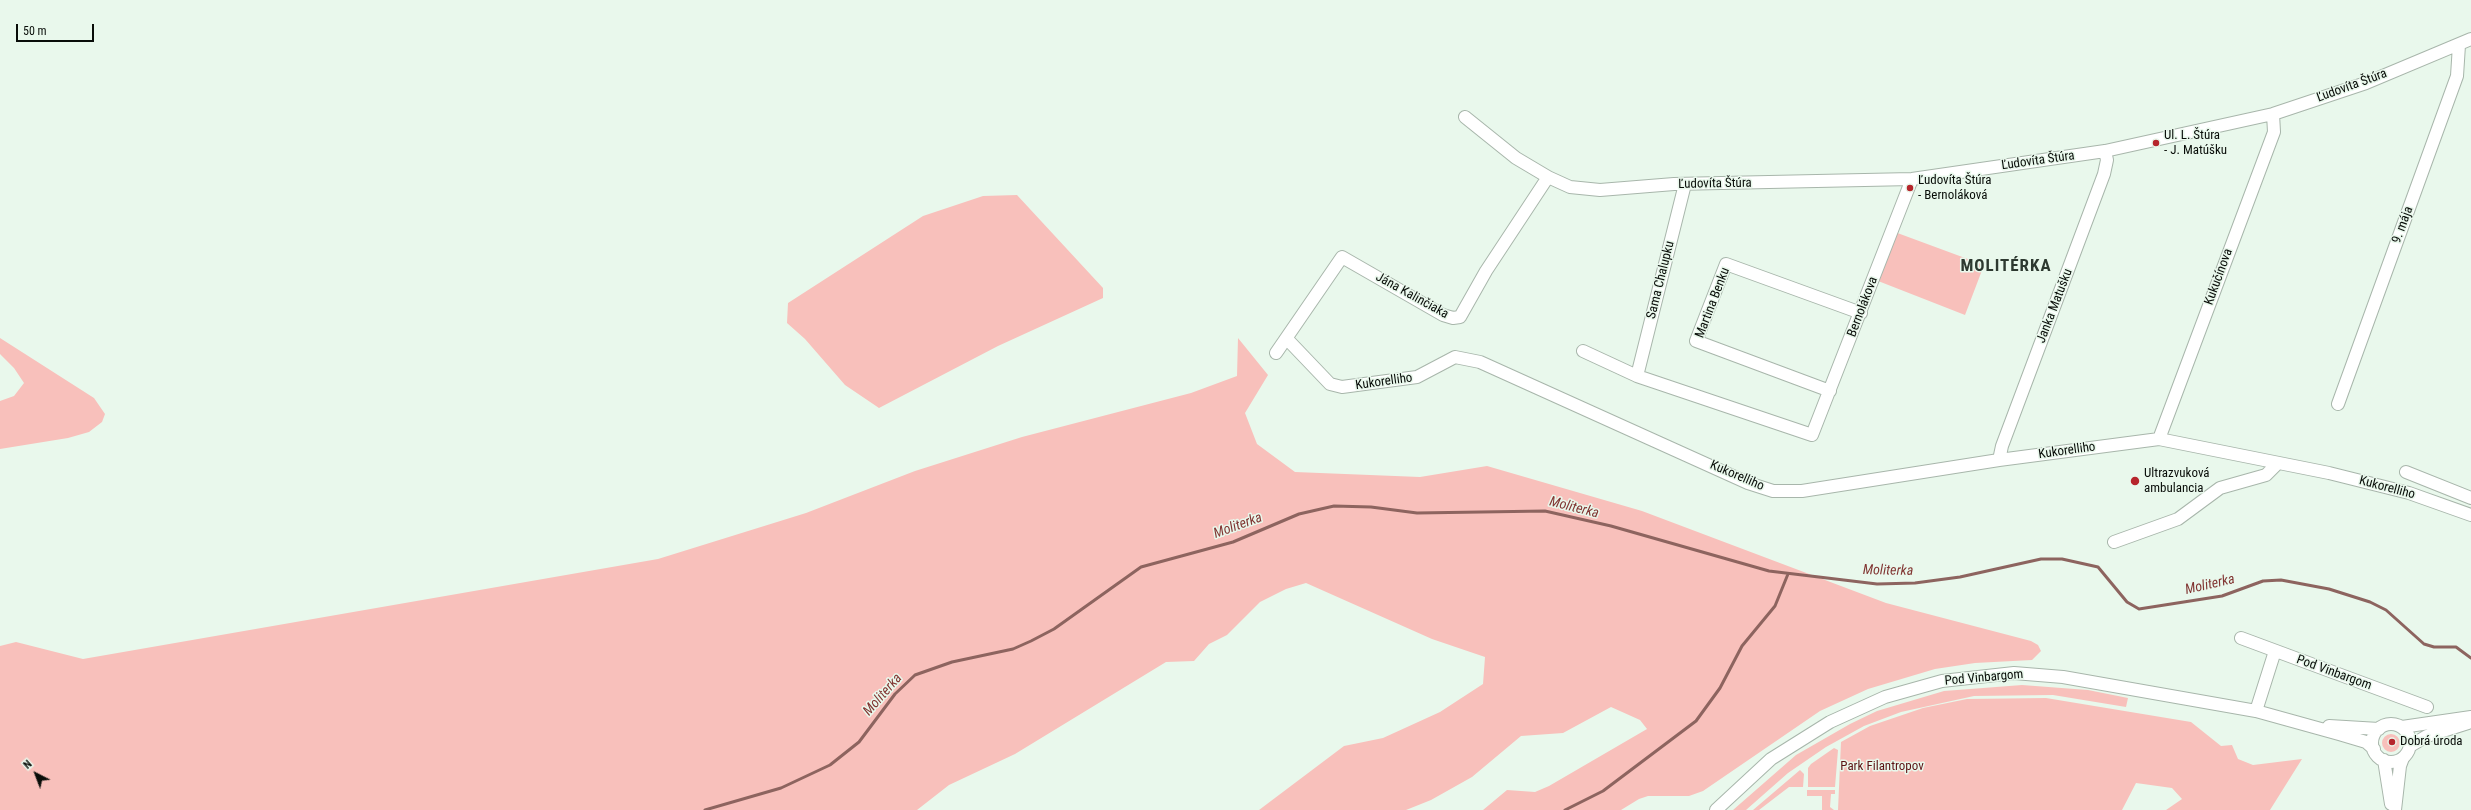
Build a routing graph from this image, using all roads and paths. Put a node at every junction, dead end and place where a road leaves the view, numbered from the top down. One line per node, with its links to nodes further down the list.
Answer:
1 (2471, 38): 2 (street, Ľudovíta Štúra)
2 (2460, 45): 3 (street, Ľudovíta Štúra); 15 (street, 9. mája)
3 (2273, 114): 5 (street, Ľudovíta Štúra); 16 (street, Kukučínova)
4 (1465, 117): 6 (street, Ľudovíta Štúra)
5 (2105, 151): 7 (street, Ľudovíta Štúra); 17 (street, Janka Matušku)
6 (1548, 177): 8 (street, Ľudovíta Štúra); 10 (street, Jána Kalinčiaka)
7 (1912, 179): 8 (street, Ľudovíta Štúra); 9 (street, Bernolákova)
8 (1685, 184): 13 (street, Sama Chalupku)
9 (1860, 312): 14 (street, Bernolákova); 14 (street, Martina Benku)
10 (1287, 339): 12 (street, Jána Kalinčiaka); 17 (street, Kukorelliho)
11 (1584, 351): 13 (street)
12 (1276, 353)
13 (1637, 376): 14 (street, Bernolákova)
14 (1830, 390)
15 (2338, 404)
16 (2159, 439): 17 (street, Kukorelliho); 18 (street, Kukorelliho)
17 (1999, 460)
18 (2278, 463): 21 (street, Kukorelliho); 22 (street)
19 (2406, 472): 20 (street, Kukorelliho)
20 (2471, 498)
21 (2471, 515)
22 (2114, 542)
23 (2241, 638): 24 (street, Pod Vinbargom)
24 (2275, 652): 25 (street, Pod Vinbargom); 26 (street)
25 (2427, 707)
26 (2256, 711): 29 (street, Pod Vinbargom); 36 (street, Pod Vinbargom)
27 (2471, 717): 30 (street)
28 (2471, 722): 32 (street)
29 (2310, 724): 31 (street, Pod Vinbargom); 33 (street, Pod Vinbargom)
30 (2402, 728): 31 (street); 32 (street)
31 (2379, 729): 33 (street)
32 (2410, 746): 34 (street)
33 (2374, 749): 35 (street)
34 (2403, 758): 35 (street); 37 (street)
35 (2384, 760): 37 (street)
36 (1716, 810)
37 (2394, 810)

